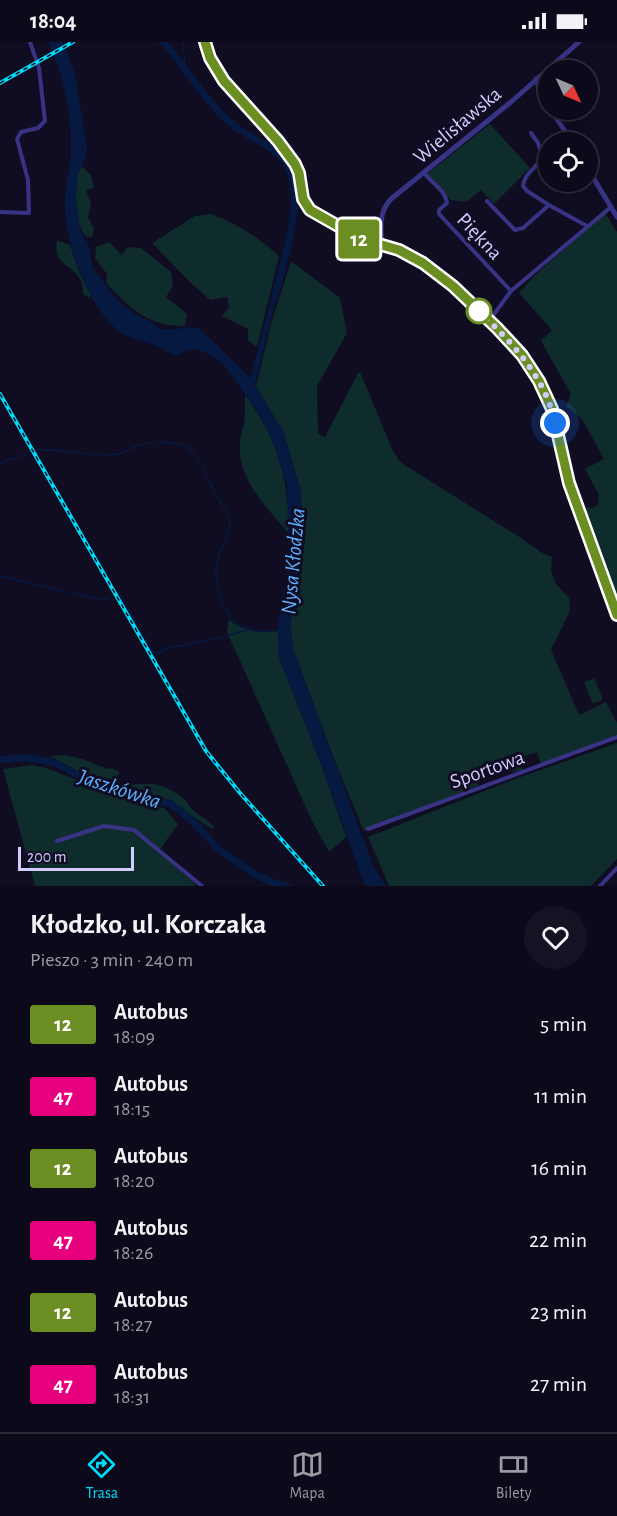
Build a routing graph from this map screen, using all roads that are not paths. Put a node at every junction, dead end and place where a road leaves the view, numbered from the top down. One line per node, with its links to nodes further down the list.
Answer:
1 (30, 42): 14 (street)
2 (205, 42): 17 (street)
3 (579, 42): 4 (street, Wielisławska)
4 (536, 79): 5 (street, Wielisławska); 6 (street)
5 (528, 86): 7 (street); 9 (street, Wielisławska)
6 (538, 86)
7 (538, 91)
8 (531, 133): 12 (street)
9 (424, 173): 17 (street, Wielisławska); 18 (street, Piękna)
10 (598, 186): 13 (street)
11 (487, 201): 12 (street)
12 (549, 206): 16 (street)
13 (611, 207): 15 (street); 16 (street)
14 (0, 212)
15 (617, 218)
16 (587, 226): 18 (street)
17 (382, 245): 19 (street)
18 (512, 291): 19 (street)
19 (489, 321): 20 (street)
20 (617, 615)
21 (617, 737): 22 (street, Sportowa)
22 (368, 829)
23 (57, 841): 25 (street)
24 (617, 868): 26 (street)
25 (202, 886)
26 (600, 886)

